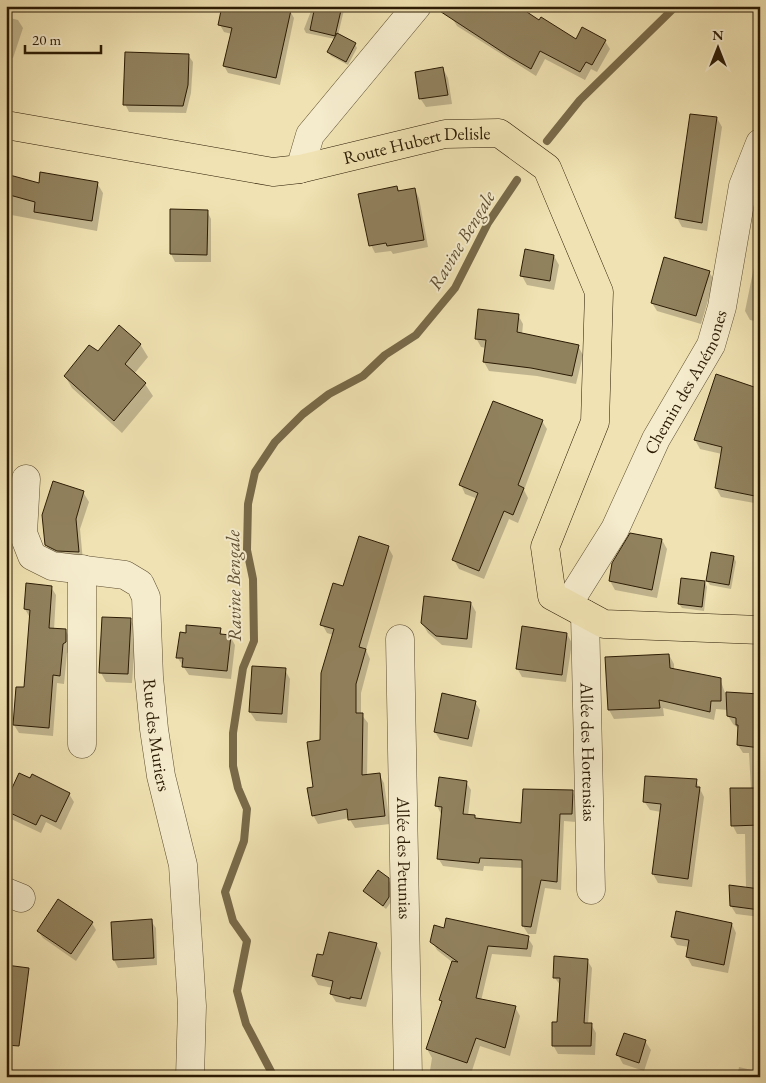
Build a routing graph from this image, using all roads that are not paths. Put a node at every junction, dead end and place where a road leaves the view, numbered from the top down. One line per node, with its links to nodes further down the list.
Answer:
1 (418, 6): 4 (street)
2 (6, 125): 4 (main road, Route Hubert Delisle)
3 (760, 144): 7 (street, Chemin des Anémones)
4 (300, 169): 7 (main road, Route Hubert Delisle)
5 (26, 479): 6 (street, Rue des Muriers)
6 (82, 569): 10 (street); 12 (street, Rue des Muriers)
7 (576, 609): 8 (main road, Route Hubert Delisle); 11 (street, Allée des Hortensias)
8 (760, 630)
9 (400, 638): 13 (street, Allée des Petunias)
10 (82, 744)
11 (591, 890)
12 (190, 1077)
13 (408, 1077)

